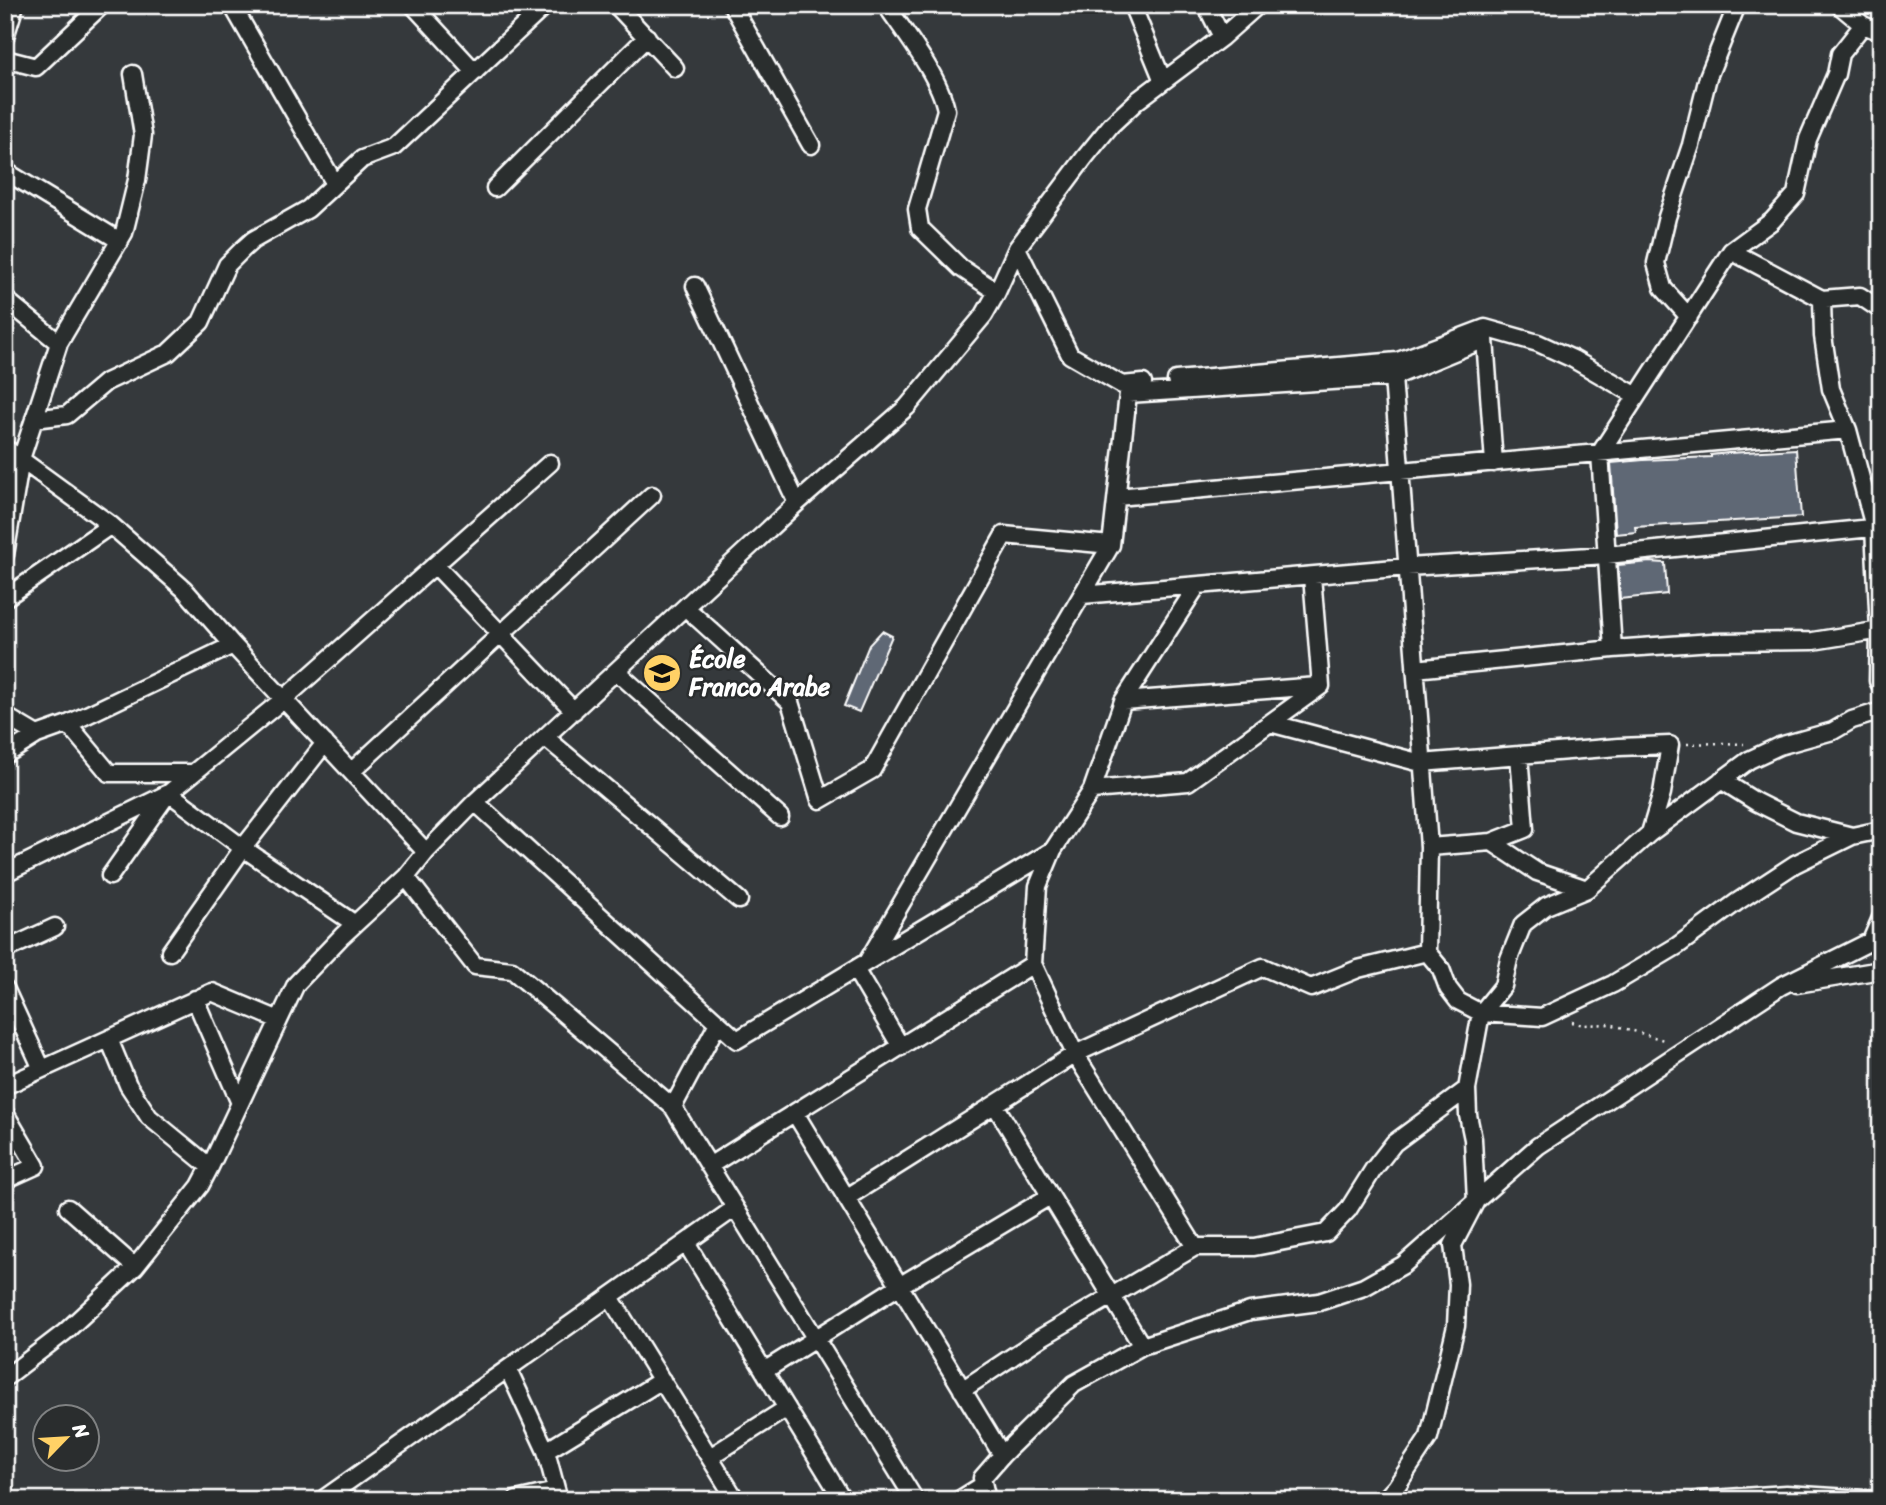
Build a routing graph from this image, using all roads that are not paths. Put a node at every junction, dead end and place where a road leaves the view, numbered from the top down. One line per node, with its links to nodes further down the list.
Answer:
1 (102, 5): 19 (street)
2 (232, 5): 26 (street)
3 (413, 5): 21 (street)
4 (546, 5): 21 (street)
5 (616, 5): 17 (street)
6 (732, 5): 24 (street)
7 (886, 5): 32 (street)
8 (1132, 5): 23 (street)
9 (1206, 5): 18 (street)
10 (1258, 5): 18 (street)
11 (1737, 5): 36 (street)
12 (1839, 5): 14 (street)
13 (16, 9): 16 (street)
14 (1863, 25): 15 (street); 30 (street)
15 (1881, 32)
16 (5, 37)
17 (647, 37): 20 (street); 27 (street)
18 (1222, 37): 23 (street)
19 (5, 60)
20 (675, 68)
21 (475, 72): 26 (street)
22 (133, 74): 28 (street)
23 (1163, 81): 29 (street)
24 (811, 145)
25 (5, 171): 28 (street)
26 (335, 184): 40 (street)
27 (495, 188)
28 (120, 241): 37 (street)
29 (1017, 248): 32 (street); 39 (street)
30 (1731, 251): 34 (street); 36 (street)
31 (695, 286): 50 (street)
32 (997, 292): 50 (street)
33 (5, 299): 37 (street)
34 (1822, 299): 35 (street); 41 (street)
35 (1881, 310)
36 (1689, 317): 39 (street)
37 (59, 343): 40 (street)
38 (1393, 377): 46 (street); 47 (street); 49 (street)
39 (1637, 396): 43 (street)
40 (34, 419): 44 (street)
41 (1848, 430): 43 (street); 52 (street)
42 (5, 448): 44 (street)
43 (1600, 453): 46 (street); 55 (street)
44 (21, 459): 51 (street); 54 (street)
45 (550, 463): 56 (street)
46 (1494, 463): 47 (street)
47 (1400, 471): 49 (street); 57 (street)
48 (652, 495): 64 (street)
49 (1117, 497): 53 (street)
50 (797, 503): 62 (street)
51 (111, 525): 61 (street); 65 (street)
52 (1877, 527): 55 (street); 63 (street)
53 (1111, 545): 60 (street); 62 (street)
54 (5, 555)
55 (1607, 555): 57 (street); 66 (street)
56 (435, 565): 64 (street); 71 (street)
57 (1407, 568): 58 (street); 67 (street)
58 (1312, 576): 59 (street); 69 (street)
59 (1197, 586): 60 (street); 72 (street)
60 (1082, 595): 111 (street)
61 (5, 598)
62 (685, 607): 68 (street)
63 (1880, 630): 66 (street); 70 (street)
64 (501, 634): 73 (street); 84 (street)
65 (233, 645): 71 (street); 77 (street)
66 (1613, 649): 67 (street)
67 (1415, 668): 83 (street)
68 (616, 671): 73 (street); 90 (street)
69 (1321, 686): 72 (street); 76 (street)
70 (1881, 686)
71 (285, 698): 80 (street); 85 (street)
72 (1123, 701): 87 (street)
73 (574, 710): 79 (street)
74 (1881, 711): 86 (street)
75 (5, 716): 78 (street)
76 (1270, 723): 83 (street); 87 (street)
77 (68, 724): 78 (street); 85 (street)
78 (37, 735): 81 (street)
79 (545, 737): 89 (street); 103 (street)
80 (325, 743): 84 (street); 96 (street)
81 (5, 755)
82 (1519, 755): 83 (street); 92 (street); 94 (street)
83 (1421, 763): 95 (street)
84 (352, 771): 98 (street)
85 (193, 773): 88 (street)
86 (1721, 780): 92 (street); 93 (street)
87 (1093, 790): 97 (street)
88 (169, 793): 96 (street); 99 (street); 100 (street)
89 (475, 802): 98 (street); 118 (street)
90 (780, 817)
91 (1881, 830): 93 (street)
92 (1650, 833): 102 (street)
93 (1852, 836): 116 (street)
94 (1492, 842): 95 (street); 102 (street)
95 (1429, 847): 109 (street)
96 (243, 848): 105 (street); 108 (street)
97 (1053, 850): 110 (street); 111 (street)
98 (426, 852): 101 (street)
99 (5, 873)
100 (110, 876)
101 (407, 877): 105 (street); 127 (street)
102 (1587, 889): 116 (street)
103 (739, 900)
104 (1881, 918): 113 (street)
105 (355, 924): 117 (street)
106 (55, 927): 107 (street)
107 (5, 950)
108 (170, 952)
109 (1427, 952): 116 (street); 121 (street)
110 (1033, 964): 120 (street); 121 (street)
111 (861, 966): 118 (street); 120 (street)
112 (1881, 970): 113 (street)
113 (1781, 986): 135 (street)
114 (5, 988): 122 (street)
115 (195, 999): 117 (street); 119 (street); 125 (street)
116 (1481, 1013): 124 (street)
117 (279, 1020): 125 (street)
118 (718, 1023): 127 (street)
119 (109, 1039): 122 (street); 131 (street)
120 (901, 1047): 129 (street)
121 (1075, 1054): 126 (street); 139 (street)
122 (43, 1069): 123 (street)
123 (5, 1086)
124 (1467, 1089): 135 (street); 139 (street)
125 (240, 1103): 131 (street)
126 (995, 1105): 133 (street); 134 (street)
127 (673, 1107): 130 (street)
128 (5, 1113): 132 (street)
129 (794, 1113): 130 (street); 134 (street)
130 (709, 1166): 137 (street)
131 (210, 1167): 140 (street)
132 (5, 1180)
133 (1050, 1196): 141 (street); 142 (street)
134 (846, 1198): 141 (street)
135 (1476, 1200): 145 (street); 163 (street)
136 (68, 1208): 140 (street)
137 (735, 1208): 138 (street); 144 (street)
138 (687, 1243): 143 (street); 147 (street)
139 (1195, 1247): 142 (street)
140 (135, 1267): 148 (street)
141 (899, 1286): 144 (street); 150 (street)
142 (1111, 1295): 145 (street); 150 (street)
143 (610, 1297): 146 (street); 149 (street)
144 (815, 1338): 147 (street); 161 (street)
145 (1142, 1346): 153 (street)
146 (508, 1369): 152 (street); 157 (street)
147 (764, 1371): 151 (street)
148 (5, 1378)
149 (662, 1380): 152 (street); 154 (street)
150 (962, 1390): 153 (street)
151 (787, 1408): 154 (street); 160 (street)
152 (546, 1451): 156 (street)
153 (1002, 1455): 155 (street)
154 (710, 1457): 159 (street)
155 (985, 1492): 162 (street)
156 (557, 1495): 158 (street)
157 (328, 1498)
158 (516, 1500)
159 (736, 1500)
160 (844, 1500)
161 (915, 1500)
162 (959, 1500)
163 (1384, 1500)
164 (1698, 1500): 165 (street)
165 (1881, 1500)

